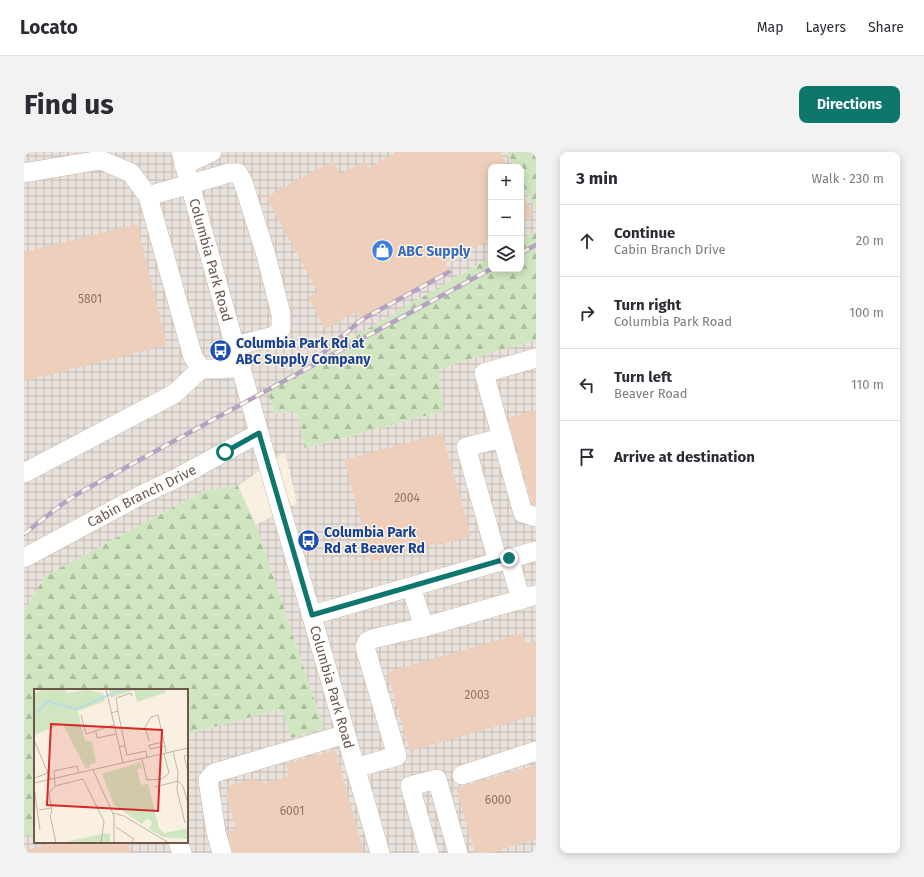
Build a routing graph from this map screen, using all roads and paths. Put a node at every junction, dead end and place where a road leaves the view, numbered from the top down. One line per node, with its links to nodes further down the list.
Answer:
1 (212, 152): 2 (street)
2 (183, 159): 4 (street, Columbia Park Road)
3 (24, 173): 5 (street)
4 (190, 184): 5 (street); 6 (street, Columbia Park Road); 6 (street)
5 (148, 196): 9 (street)
6 (235, 346): 8 (street, Columbia Park Road)
7 (536, 358): 11 (street)
8 (242, 367): 9 (street); 10 (street, Columbia Park Road)
9 (201, 369): 12 (street)
10 (259, 433): 15 (street, Cabin Branch Drive); 19 (street, Columbia Park Road)
11 (502, 438): 13 (street); 16 (street)
12 (24, 473)
13 (536, 517)
14 (536, 551): 16 (street)
15 (24, 558)
16 (503, 560): 17 (street); 18 (street)
17 (412, 587): 19 (street); 20 (street)
18 (529, 598): 20 (street)
19 (312, 615): 21 (street, Columbia Park Road)
20 (424, 627): 23 (street)
21 (346, 734): 23 (street, Columbia Park Road); 27 (street)
22 (536, 751): 24 (street)
23 (355, 768): 28 (street, Columbia Park Road)
24 (462, 775)
25 (178, 843): 26 (street)
26 (182, 853)
27 (222, 853)
28 (380, 853)
29 (428, 853): 30 (street)
30 (458, 853)

